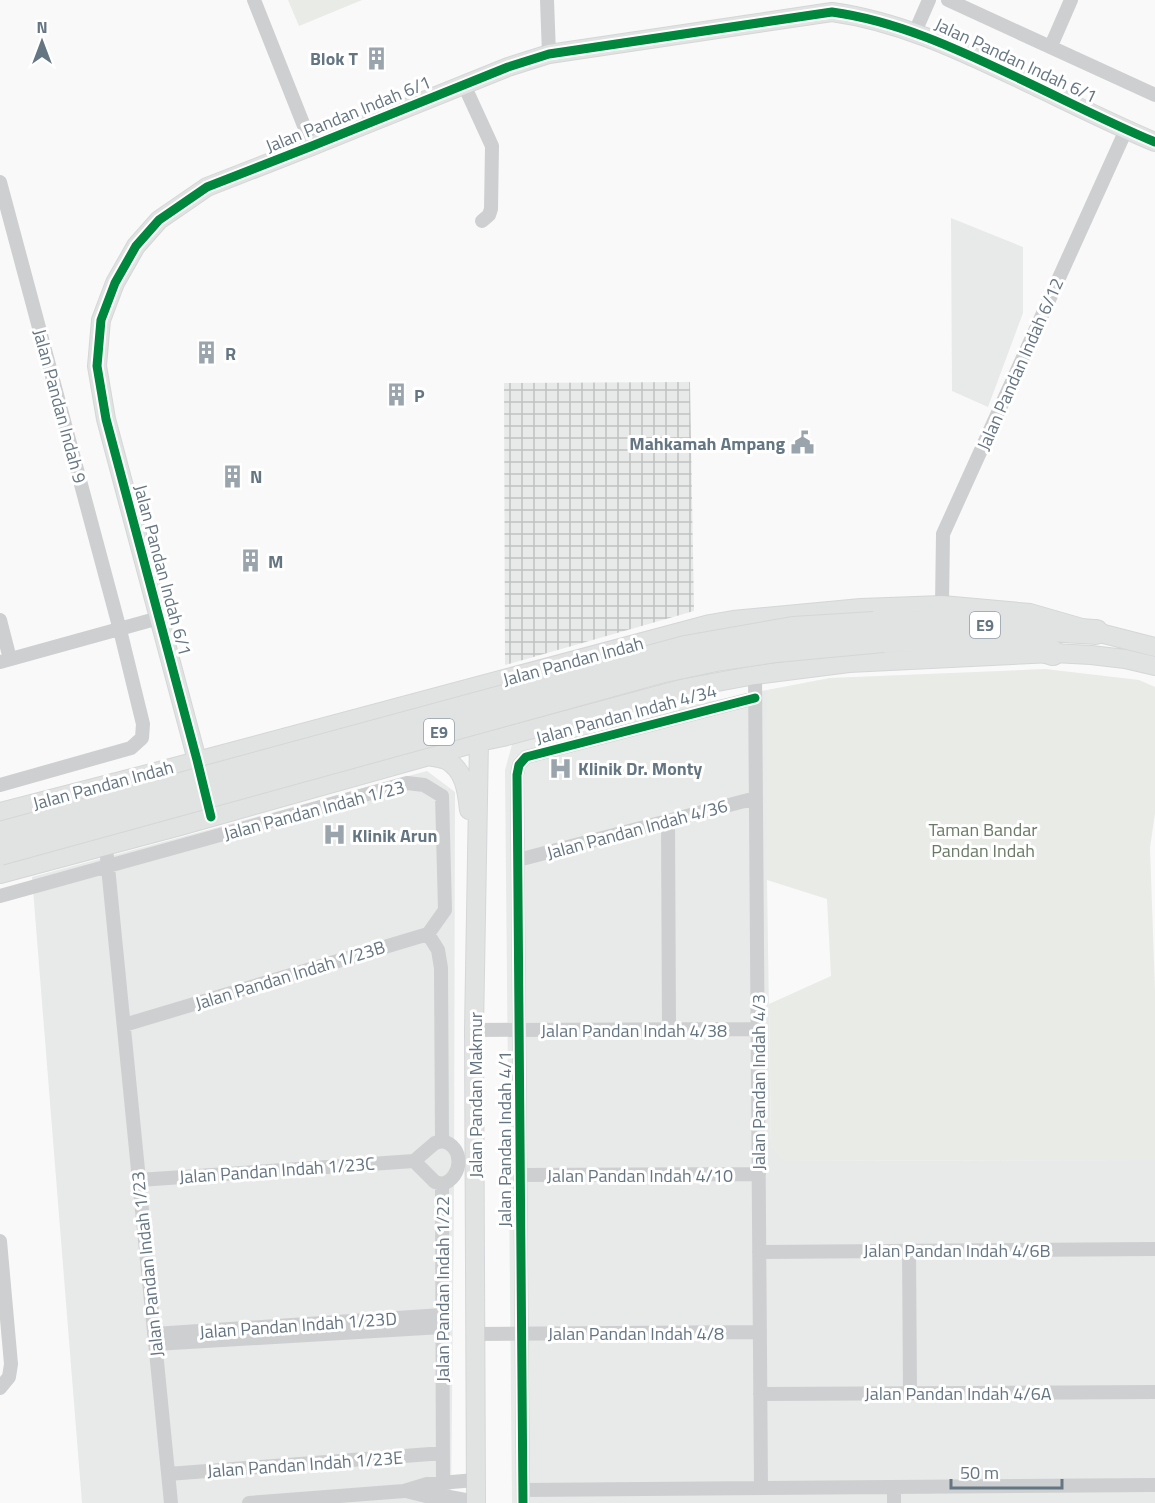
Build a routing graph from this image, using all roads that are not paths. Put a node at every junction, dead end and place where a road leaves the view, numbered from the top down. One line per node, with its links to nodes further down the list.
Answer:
1 (254, 0): 13 (street)
2 (547, 0): 8 (street)
3 (929, 0): 6 (street)
4 (948, 0): 7 (street)
5 (1071, 0): 7 (street)
6 (915, 32): 8 (main road, Jalan Pandan Indah 6/1); 11 (main road, Jalan Pandan Indah 6/1)
7 (1051, 46): 10 (street)
8 (549, 54): 9 (main road, Jalan Pandan Indah 6/1)
9 (464, 85): 13 (main road, Jalan Pandan Indah 6/1); 15 (street)
10 (1155, 95)
11 (1126, 130): 12 (main road, Jalan Pandan Indah 6/1); 16 (street, Jalan Pandan Indah 6/12)
12 (1155, 142)
13 (312, 146): 17 (main road, Jalan Pandan Indah 6/1)
14 (0, 182): 19 (street, Jalan Pandan Indah 9)
15 (482, 221)
16 (942, 605): 21 (main road, Jalan Pandan Indah); 24 (main road, Jalan Pandan Indah)
17 (159, 618): 19 (street); 33 (main road, Jalan Pandan Indah 6/1)
18 (0, 620): 25 (street)
19 (120, 630): 25 (street); 36 (street, Jalan Pandan Indah 9)
20 (879, 632): 21 (highway, E9); 23 (highway, E9); 42 (highway, E9, bridge); 44 (highway, E9, bridge)
21 (1096, 632): 22 (main road, Jalan Pandan Indah)
22 (1155, 647)
23 (1053, 653): 26 (main road); 27 (main road)
24 (574, 660): 28 (main road, Jalan Pandan Indah); 30 (main road)
25 (5, 661)
26 (1155, 666)
27 (755, 675): 29 (street, Jalan Pandan Indah 4/3); 30 (main road)
28 (473, 687): 31 (main road, Jalan Pandan Makmur); 33 (main road, Jalan Pandan Indah)
29 (755, 698): 34 (street, Jalan Pandan Indah 4/34); 37 (street, Jalan Pandan Indah 4/3)
30 (589, 714): 31 (main road)
31 (479, 742): 32 (main road); 48 (main road, Jalan Pandan Makmur)
32 (427, 756): 39 (main road); 48 (main road)
33 (197, 760): 35 (main road, Jalan Pandan Indah); 39 (main road, Jalan Pandan Indah 6/1)
34 (518, 775): 45 (street, Jalan Pandan Indah 4/1)
35 (137, 776): 38 (main road, Jalan Pandan Indah); 41 (main road)
36 (0, 784)
37 (756, 798): 40 (street, Jalan Pandan Indah 4/36); 53 (street, Jalan Pandan Indah 4/3)
38 (0, 812)
39 (211, 817): 41 (main road)
40 (668, 821): 45 (street, Jalan Pandan Indah 4/36); 52 (street)
41 (153, 832): 43 (main road)
42 (0, 834)
43 (106, 846): 46 (street, Jalan Pandan Indah 1/23); 47 (main road)
44 (0, 854)
45 (518, 860): 55 (street, Jalan Pandan Indah 4/1)
46 (108, 865): 49 (street); 50 (street, Jalan Pandan Indah 1/23); 51 (street, Jalan Pandan Indah 1/23)
47 (0, 874)
48 (477, 878): 54 (main road, Jalan Pandan Makmur)
49 (0, 896)
50 (428, 934): 51 (street, Jalan Pandan Indah 1/23B); 56 (street)
51 (124, 1025): 61 (street, Jalan Pandan Indah 1/23)
52 (669, 1029): 53 (street, Jalan Pandan Indah 4/38); 55 (street, Jalan Pandan Indah 4/38)
53 (758, 1029): 59 (street, Jalan Pandan Indah 4/3)
54 (474, 1030): 55 (street, Jalan Pandan Indah 4/38); 58 (main road, Jalan Pandan Makmur)
55 (520, 1030): 60 (street, Jalan Pandan Indah 4/1)
56 (442, 1141): 57 (street); 58 (street)
57 (414, 1161): 61 (street, Jalan Pandan Indah 1/23C); 62 (street)
58 (467, 1162): 62 (street, Jalan Pandan Indah 1/22); 69 (main road, Jalan Pandan Makmur)
59 (759, 1174): 60 (street, Jalan Pandan Indah 4/10); 66 (street, Jalan Pandan Indah 4/3)
60 (521, 1175): 70 (street, Jalan Pandan Indah 4/1)
61 (139, 1180): 71 (street, Jalan Pandan Indah 1/23)
62 (442, 1184): 67 (street, Jalan Pandan Indah 1/22)
63 (0, 1241): 72 (street)
64 (1155, 1249): 65 (street, Jalan Pandan Indah 4/6B)
65 (909, 1251): 66 (street, Jalan Pandan Indah 4/6B); 74 (street)
66 (759, 1252): 68 (street, Jalan Pandan Indah 4/3)
67 (442, 1321): 71 (street, Jalan Pandan Indah 1/23D); 76 (street, Jalan Pandan Indah 1/22)
68 (760, 1332): 70 (street, Jalan Pandan Indah 4/8); 75 (street, Jalan Pandan Indah 4/3)
69 (476, 1334): 70 (street, Jalan Pandan Indah 4/8); 78 (main road, Jalan Pandan Makmur)
70 (522, 1334): 83 (street, Jalan Pandan Indah 4/1)
71 (155, 1339): 77 (street, Jalan Pandan Indah 1/23)
72 (0, 1388)
73 (1155, 1392): 74 (street, Jalan Pandan Indah 4/6A)
74 (910, 1393): 75 (street, Jalan Pandan Indah 4/6A)
75 (760, 1394): 81 (street, Jalan Pandan Indah 4/3)
76 (443, 1453): 77 (street, Jalan Pandan Indah 1/23E); 82 (street, Jalan Pandan Indah 1/22)
77 (168, 1474): 85 (street, Jalan Pandan Indah 1/23)
78 (476, 1480): 82 (street); 87 (main road, Jalan Pandan Makmur)
79 (1155, 1485): 80 (street)
80 (894, 1487): 81 (street); 88 (street)
81 (761, 1488): 84 (street)
82 (444, 1494): 86 (street); 87 (street)
83 (523, 1496): 84 (street)
84 (631, 1496)
85 (171, 1503)
86 (249, 1503)
87 (476, 1503)
88 (894, 1503)

